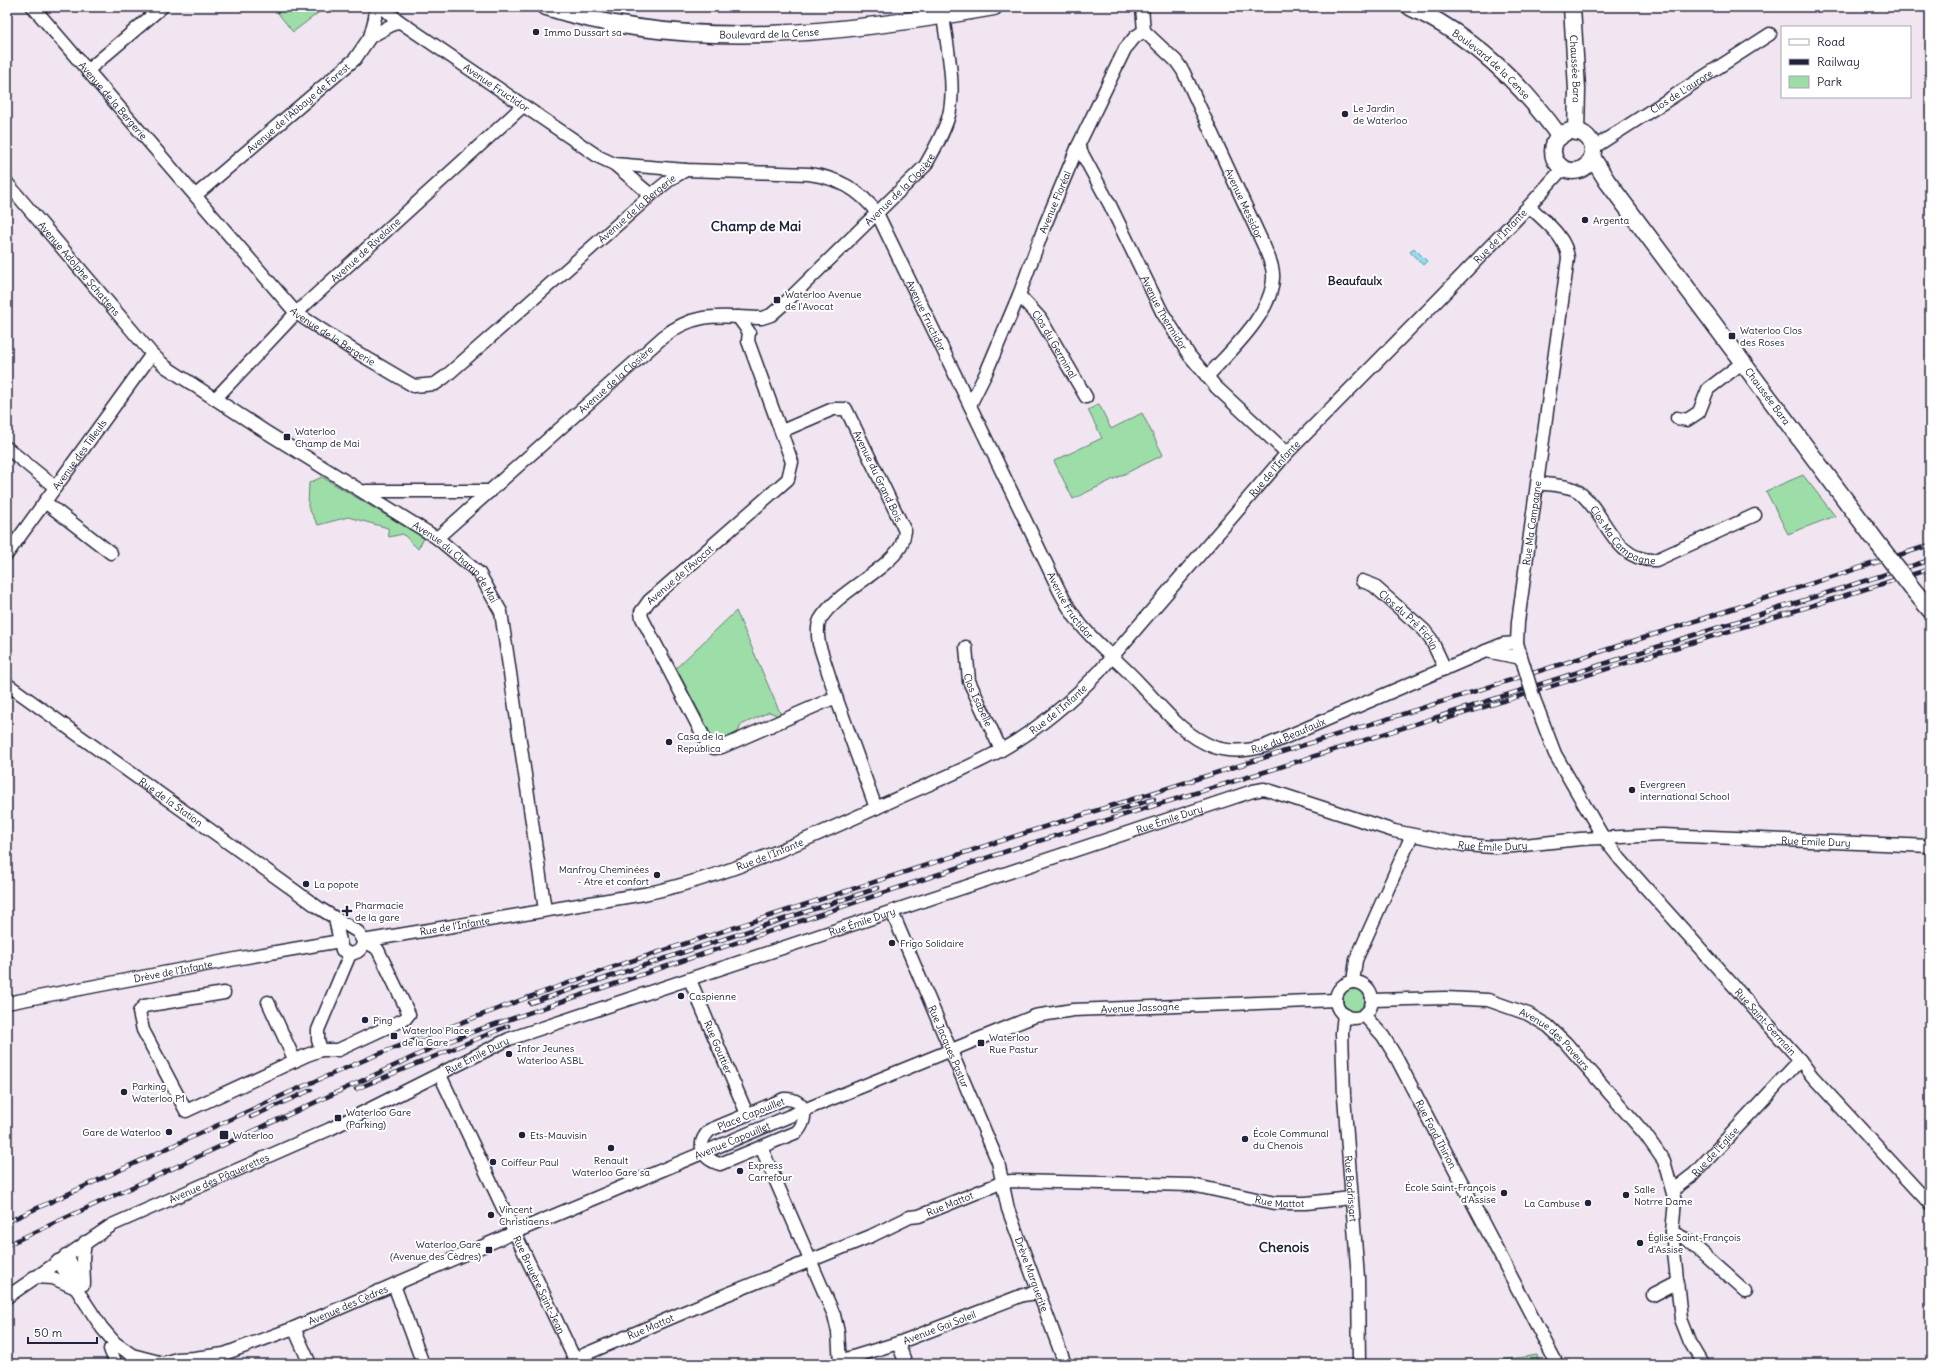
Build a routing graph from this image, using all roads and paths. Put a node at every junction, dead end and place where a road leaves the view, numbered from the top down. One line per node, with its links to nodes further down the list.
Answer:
1 (33, 7): 15 (street, Avenue de la Bergerie)
2 (162, 7): 15 (street)
3 (376, 7): 14 (street)
4 (381, 7): 11 (street, Avenue Fructidor)
5 (546, 7): 10 (main road, Boulevard de la Cense)
6 (994, 7): 10 (main road, Boulevard de la Cense)
7 (1142, 7): 12 (street)
8 (1410, 7): 18 (main road, Boulevard de la Cense)
9 (1572, 7): 17 (main road, Chaussée Bara)
10 (944, 16): 28 (street, Avenue de la Closière)
11 (399, 21): 14 (street, Avenue de l'Abbaye de Forest); 16 (street, Avenue Fructidor)
12 (1144, 31): 19 (street, Avenue Floréal); 36 (street, Avenue Messidor)
13 (1770, 34): 20 (street, Clos de L'aurore)
14 (370, 37): 25 (street, Avenue de l'Abbaye de Forest)
15 (88, 70): 25 (street, Avenue de la Bergerie)
16 (523, 106): 21 (street, Avenue Fructidor); 30 (street, Avenue de Rivelaine)
17 (1576, 132): 18 (main road); 20 (main road)
18 (1560, 137): 22 (main road)
19 (1078, 146): 29 (street, Avenue Floréal); 36 (street, Avenue Thermidor)
20 (1589, 158): 22 (main road); 35 (main road, Chaussée Bara)
21 (614, 164): 23 (street, Avenue Fructidor); 26 (street, Avenue Fructidor)
22 (1563, 168): 27 (street, Rue de l'Infante)
23 (686, 170): 26 (street, Avenue de la Bergerie); 28 (street, Avenue Fructidor)
24 (7, 183): 34 (street, Avenue Adolphe Schattens)
25 (196, 195): 30 (street, Avenue de la Bergerie)
26 (650, 195): 30 (street, Avenue de la Bergerie)
27 (1529, 206): 43 (street, Rue de l'Infante); 44 (street, Rue Ma Campagne)
28 (877, 213): 32 (street, Avenue de la Closière); 39 (street, Avenue Fructidor)
29 (1019, 295): 37 (street, Clos du Germinal); 39 (street, Avenue Floréal)
30 (296, 313): 38 (street, Avenue de Rivelaine)
31 (738, 317): 32 (street, Avenue de la Closière); 33 (street, Avenue de l'Avocat); 46 (street, Avenue de la Closière)
32 (762, 318): 33 (street, Avenue de la Closière)
33 (749, 332): 41 (street, Avenue de l'Avocat)
34 (152, 354): 38 (street, Avenue du Champ de Mai); 45 (street, Avenue des Tilleuls)
35 (1742, 363): 40 (street); 54 (main road, Chaussée Bara, bridge)
36 (1207, 377): 43 (street, Avenue Thermidor)
37 (1086, 397)
38 (215, 399): 47 (street, Avenue du Champ de Mai)
39 (970, 405): 58 (street, Avenue Fructidor)
40 (1677, 418)
41 (782, 431): 62 (street, Avenue du Grand Bois); 62 (street, Avenue de l'Avocat)
42 (7, 448): 45 (street)
43 (1287, 453): 58 (street, Rue de l'Infante)
44 (1538, 483): 49 (street, Clos Ma Campagne); 55 (street, Rue Ma Campagne)
45 (55, 487): 48 (street, Avenue des Tilleuls)
46 (491, 490): 47 (street); 50 (street, Avenue de la Closière)
47 (365, 491): 50 (street, Avenue du Champ de Mai)
48 (45, 502): 51 (street); 52 (street, Avenue des Tilleuls)
49 (1755, 515)
50 (437, 538): 68 (street, Avenue du Champ de Mai)
51 (111, 553)
52 (7, 554)
53 (1362, 581): 60 (street, Clos du Pré Fichin)
54 (1930, 610)
55 (1517, 643): 57 (street, Rue du Beaufaulx); 59 (street, Rue Ma Campagne)
56 (966, 647): 63 (street, Clos Isabelle)
57 (1486, 651): 59 (street); 60 (street, Rue du Beaufaulx)
58 (1112, 657): 60 (street, Rue du Beaufaulx); 63 (street, Rue de l'Infante)
59 (1522, 662): 66 (street, Rue Ma Campagne, bridge)
60 (1445, 668)
61 (7, 684): 70 (street, Rue de la Station)
62 (836, 697): 64 (street, Avenue du Grand Bois)
63 (1001, 750): 64 (street, Rue de l'Infante)
64 (876, 808): 68 (street, Rue de l'Infante)
65 (1412, 835): 66 (street, Rue Émile Dury); 69 (street, Rue Émile Dury); 76 (street)
66 (1603, 837): 67 (street, Rue Émile Dury); 86 (street, Rue Saint-Germain)
67 (1930, 846)
68 (545, 910): 73 (street, Rue de l'Infante)
69 (892, 912): 75 (street, Rue Émile Dury); 85 (street, Rue Jacques Pastur)
70 (335, 919): 71 (street, Rue de la Station); 72 (street)
71 (354, 930): 72 (street); 73 (street)
72 (340, 941): 74 (street); 81 (street, Drève de l'Infante)
73 (363, 941): 74 (street); 84 (street)
74 (350, 954): 84 (street)
75 (690, 980): 88 (street, Rue Émile Dury); 90 (street, Rue Gouttier)
76 (1353, 982): 78 (street); 79 (street)
77 (224, 993): 87 (street)
78 (1336, 1000): 82 (street); 85 (street, Avenue Jassogne)
79 (1372, 1000): 83 (street); 94 (street, Avenue des Paveurs)
80 (268, 1002): 87 (street)
81 (7, 1004)
82 (1344, 1014): 83 (street); 95 (street, Rue Bodrissart)
83 (1364, 1015): 122 (street, Rue Fond Thirion)
84 (321, 1050): 87 (street)
85 (950, 1050): 89 (street, Avenue Capouillet); 93 (street, Rue Jacques Pastur)
86 (1800, 1060): 94 (street, Rue de l'Église); 96 (street, Rue Saint-Germain)
87 (295, 1061)
88 (440, 1075): 98 (street, Rue Bruyère Saint-Jean); 99 (street, Avenue des Pâquerettes)
89 (804, 1110): 90 (street, Place Capouillet); 91 (street); 92 (street, Avenue Capouillet)
90 (747, 1114): 92 (street, Place Capouillet)
91 (761, 1147): 92 (street); 101 (street)
92 (704, 1153): 98 (street, Avenue Capouillet)
93 (1003, 1182): 95 (street, Rue Mattot); 101 (street, Rue Mattot); 107 (street, Drève Marguerite)
94 (1673, 1190): 97 (street)
95 (1351, 1198): 121 (street, Rue Bodrissart)
96 (1930, 1204)
97 (1672, 1232): 103 (street); 106 (street)
98 (514, 1233): 104 (street, Avenue des Cèdres); 114 (street, Rue Bruyère Saint-Jean)
99 (85, 1242): 100 (street, Avenue des Pâquerettes); 105 (street, Avenue des Cèdres)
100 (62, 1258): 102 (street, Avenue des Pâquerettes); 105 (street, Avenue des Cèdres)
101 (810, 1261): 114 (street, Rue Mattot); 115 (street)
102 (34, 1277): 105 (street); 109 (street, Avenue des Pâquerettes)
103 (1678, 1282): 108 (street); 123 (street)
104 (394, 1285): 110 (street, Avenue des Cèdres); 118 (street)
105 (81, 1287): 113 (street, Avenue des Cèdres)
106 (1745, 1291)
107 (1038, 1292): 111 (street, Avenue Gai Soleil); 120 (street, Drève Marguerite)
108 (1653, 1295)
109 (7, 1297)
110 (294, 1328): 113 (street, Avenue des Cèdres); 117 (street)
111 (898, 1344): 115 (street, Avenue Gai Soleil); 119 (street)
112 (110, 1349): 116 (street)
113 (132, 1355)
114 (575, 1362)
115 (840, 1363)
116 (116, 1364)
117 (310, 1364)
118 (423, 1364)
119 (906, 1364)
120 (1065, 1364)
121 (1359, 1364)
122 (1557, 1364)
123 (1703, 1364)

